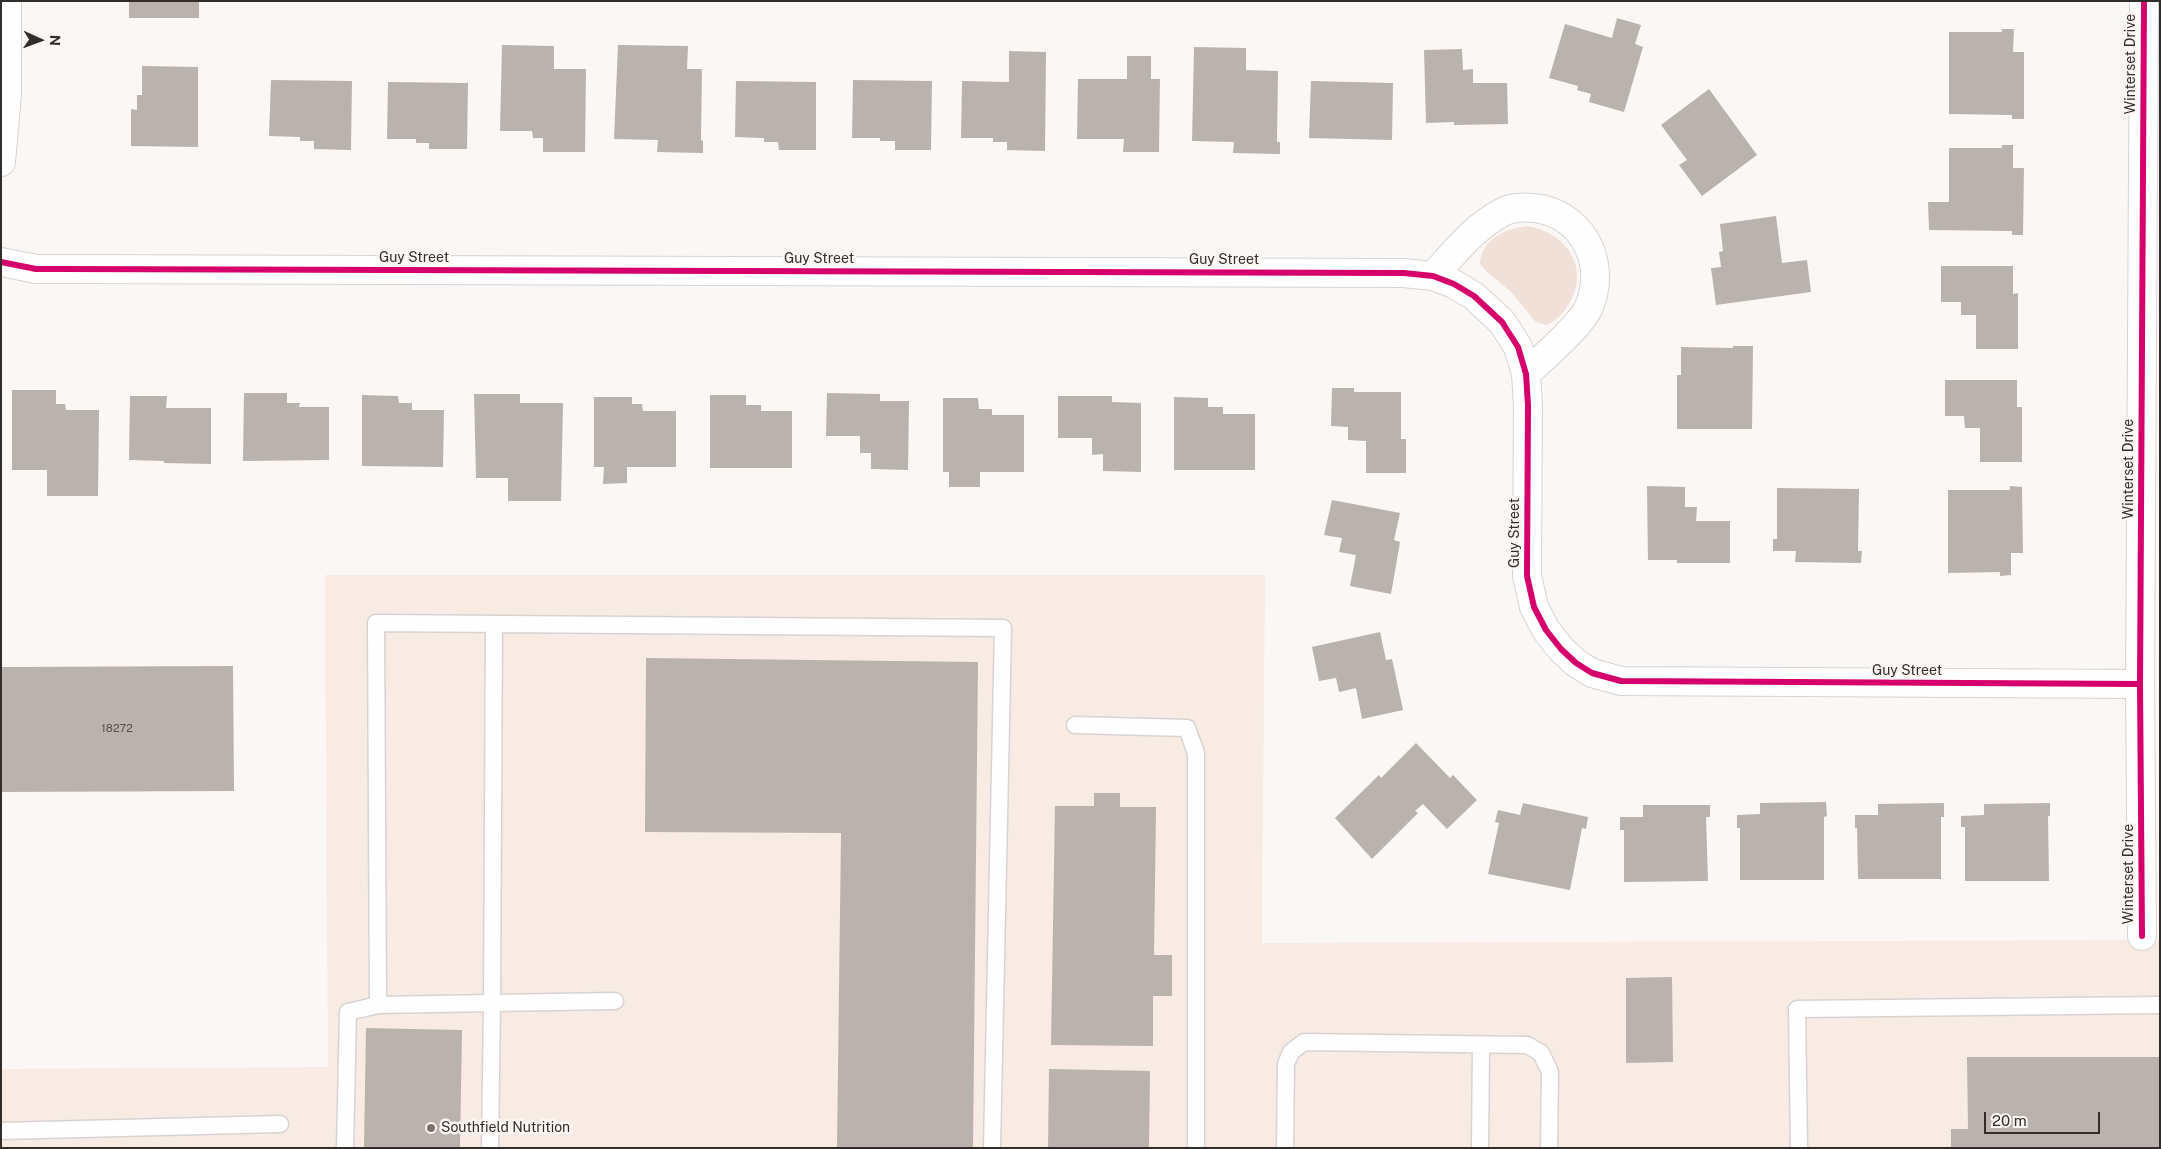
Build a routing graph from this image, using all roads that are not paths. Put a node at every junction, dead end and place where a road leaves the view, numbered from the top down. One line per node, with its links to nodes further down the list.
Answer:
1 (7, 1): 3 (street)
2 (2144, 1): 8 (street, Winterset Drive)
3 (1, 162)
4 (1, 262): 5 (street, Guy Street)
5 (1433, 276): 6 (street, Guy Street); 6 (street)
6 (1526, 374): 8 (street, Guy Street)
7 (494, 624): 12 (lane); 13 (lane); 20 (lane)
8 (2140, 684): 10 (street, Winterset Drive)
9 (1075, 725): 21 (lane)
10 (2142, 936)
11 (615, 1001): 12 (lane)
12 (492, 1003): 13 (lane); 19 (lane)
13 (378, 1005): 18 (lane)
14 (2160, 1005): 25 (lane)
15 (1481, 1045): 22 (lane); 23 (lane); 24 (lane)
16 (280, 1124): 17 (lane)
17 (1, 1131)
18 (345, 1148)
19 (490, 1148)
20 (992, 1148)
21 (1196, 1148)
22 (1284, 1148)
23 (1480, 1148)
24 (1549, 1148)
25 (1799, 1148)

